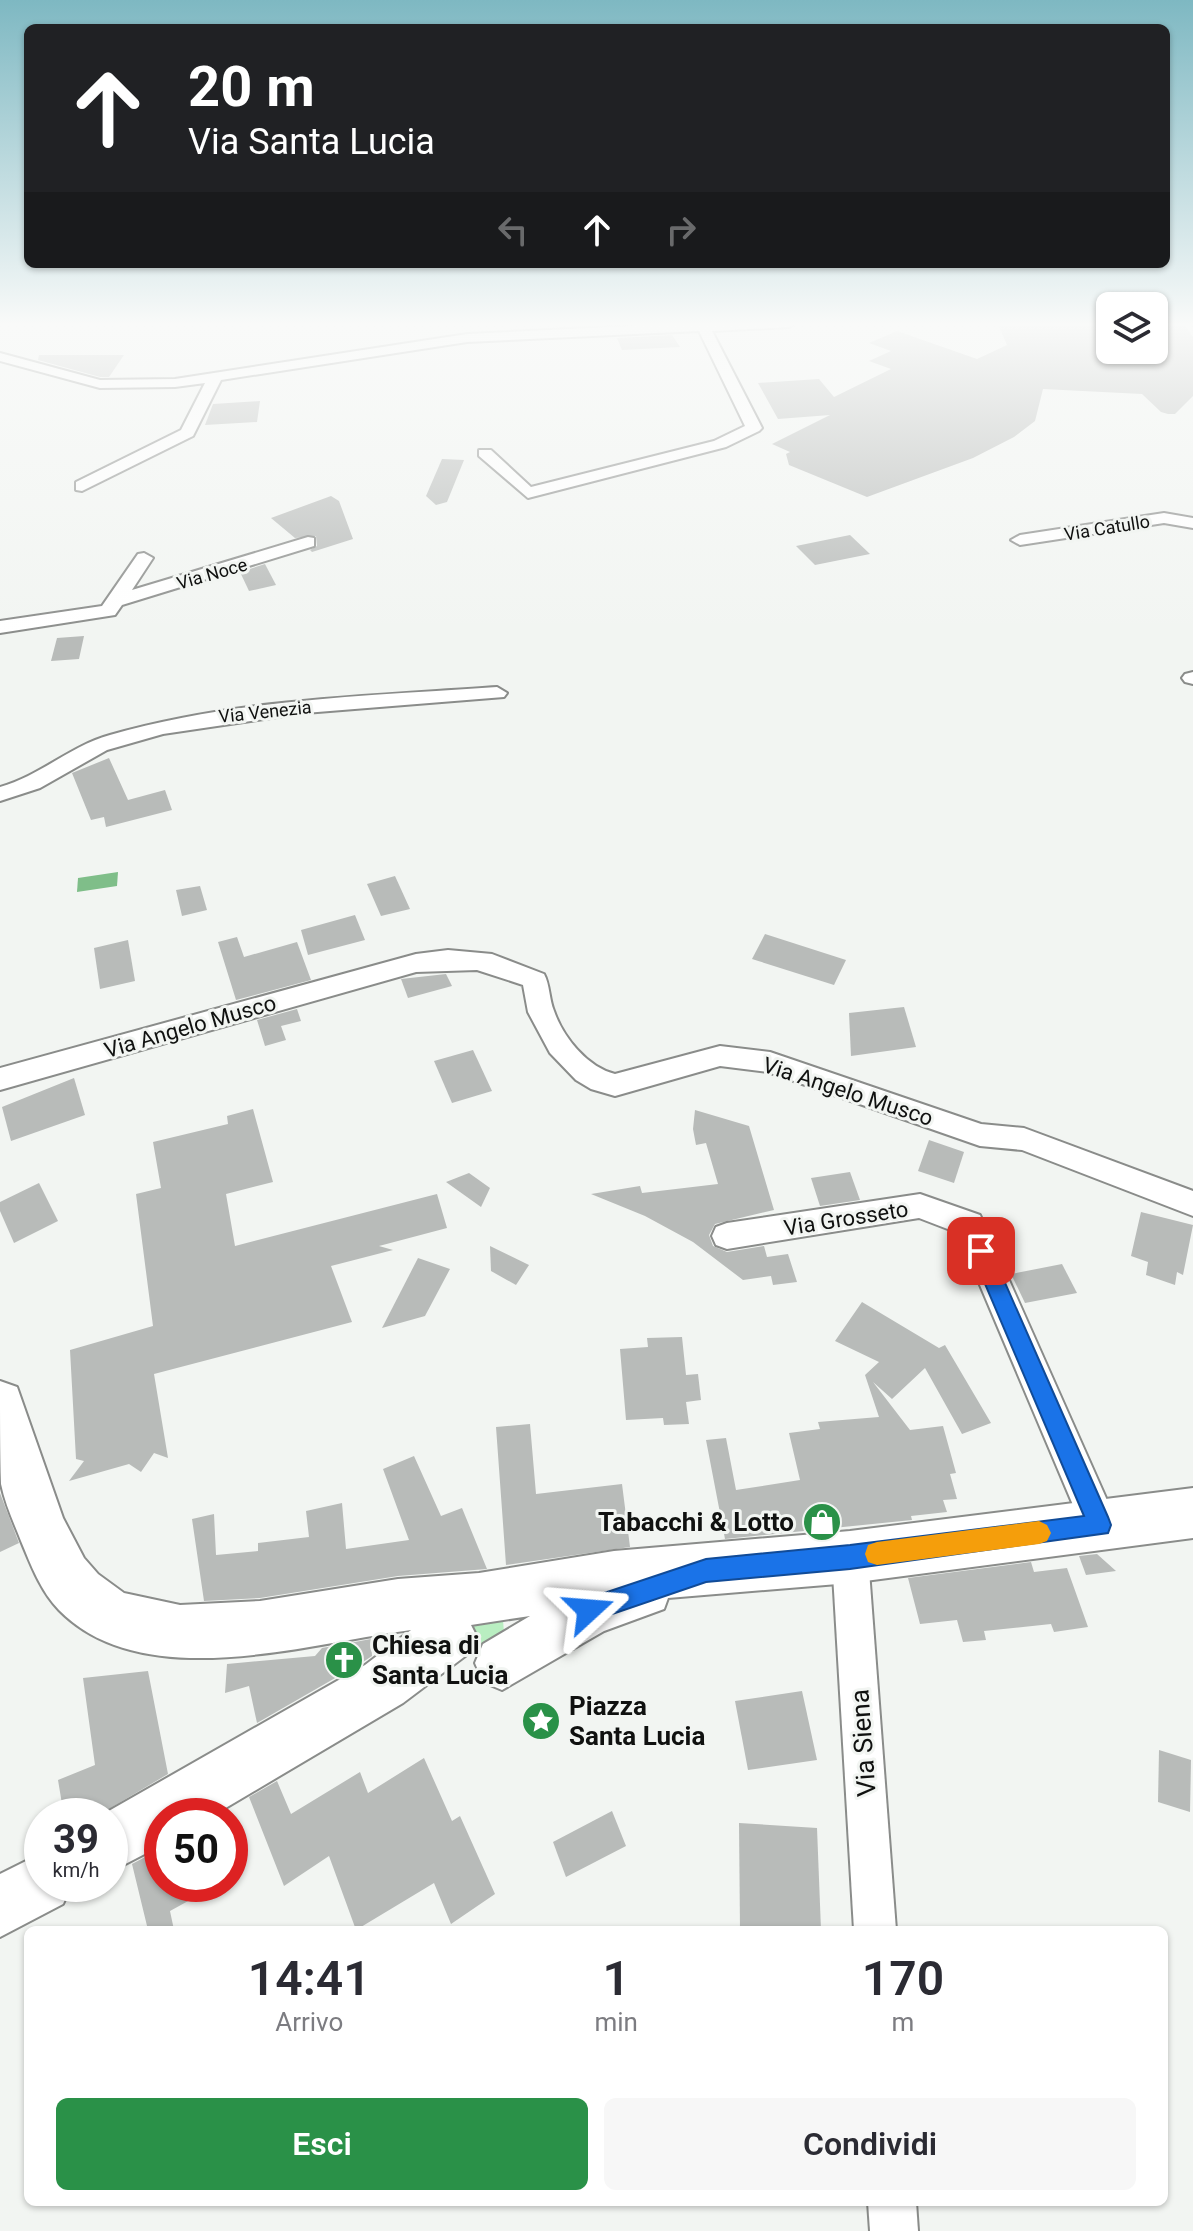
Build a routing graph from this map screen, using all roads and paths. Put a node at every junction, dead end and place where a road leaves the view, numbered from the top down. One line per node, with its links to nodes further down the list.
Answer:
1 (190, 427): 4 (street)
2 (754, 427): 3 (street)
3 (485, 453)
4 (82, 486)
5 (1193, 523): 6 (street, Via Catullo)
6 (1020, 540)
7 (308, 542): 9 (street, Via Noce)
8 (144, 558): 9 (street)
9 (114, 601): 10 (street, Via Noce)
10 (0, 627)
11 (497, 693): 12 (street, Via Venezia)
12 (0, 794)
13 (0, 1079): 14 (street, Via Angelo Musco)
14 (1193, 1204)
15 (727, 1236): 18 (street, Via Grosseto)
16 (0, 1403): 21 (main road)
17 (1193, 1513): 18 (main road)
18 (1100, 1525): 19 (main road)
19 (850, 1557): 20 (main road); 25 (street, Via Siena)
20 (706, 1570): 21 (main road); 21 (main road)
21 (471, 1630): 22 (main road)
22 (128, 1833)
23 (24, 1893): 24 (main road)
24 (0, 1907)
25 (875, 1926)
26 (892, 2206): 27 (street)
27 (894, 2231)

